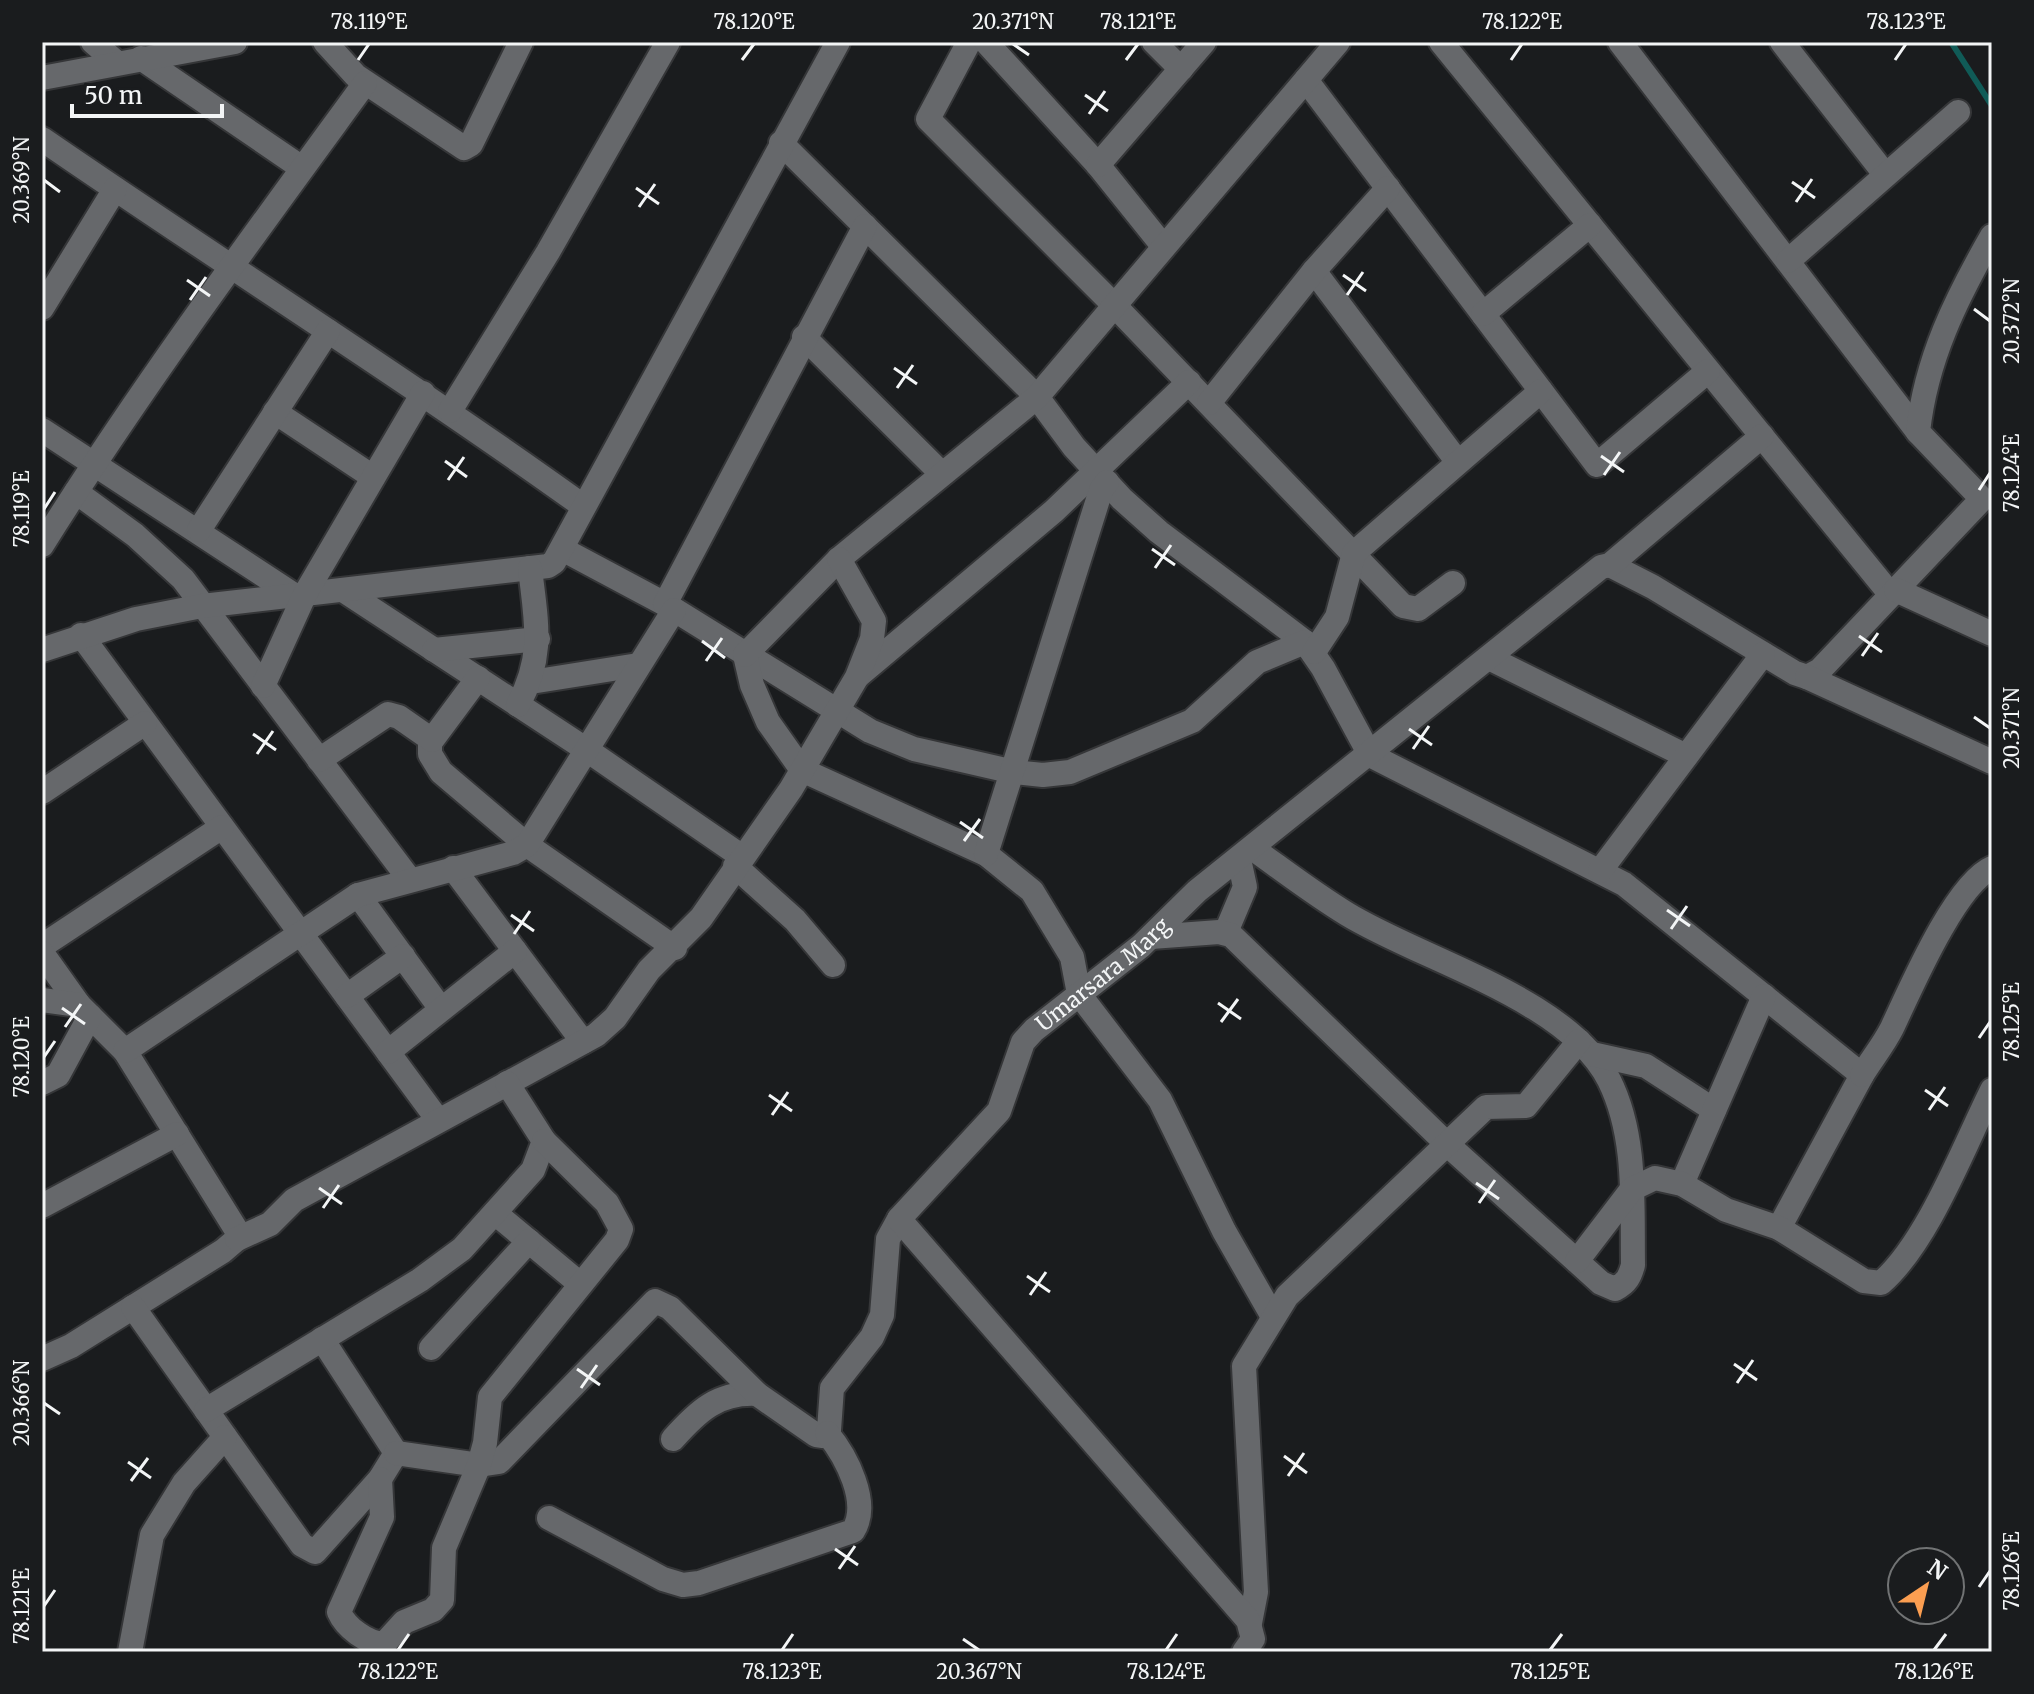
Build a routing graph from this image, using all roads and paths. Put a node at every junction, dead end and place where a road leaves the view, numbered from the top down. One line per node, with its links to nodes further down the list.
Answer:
1 (93, 42): 15 (street)
2 (235, 42): 15 (street)
3 (325, 42): 19 (street)
4 (521, 42): 19 (street)
5 (668, 42): 46 (street)
6 (838, 42): 22 (street)
7 (969, 42): 36 (street)
8 (986, 42): 23 (street)
9 (1154, 42): 16 (street)
10 (1204, 42): 16 (street)
11 (1338, 42): 18 (street)
12 (1441, 42): 28 (street)
13 (1620, 42): 32 (street)
14 (1782, 42): 25 (street)
15 (129, 60): 17 (street); 24 (street)
16 (1181, 69): 23 (street)
17 (42, 78)
18 (1306, 80): 26 (street); 31 (street)
19 (365, 83): 24 (street)
20 (1958, 112): 25 (street)
21 (42, 139): 27 (street)
22 (781, 143): 29 (street); 58 (street)
23 (1098, 165): 31 (street)
24 (302, 168): 33 (street)
25 (1884, 173): 32 (street)
26 (1388, 188): 34 (street); 37 (street)
27 (115, 189): 33 (street); 35 (street)
28 (1590, 225): 37 (street); 40 (street)
29 (865, 226): 39 (street); 44 (street)
30 (1992, 236): 49 (street)
31 (1163, 246): 36 (street)
32 (1788, 261): 49 (street)
33 (229, 268): 38 (street); 52 (street)
34 (1314, 271): 45 (street); 51 (street)
35 (43, 303)
36 (1115, 306): 41 (street); 44 (street)
37 (1483, 314): 42 (street)
38 (328, 331): 43 (street); 47 (street)
39 (804, 337): 53 (street); 71 (street)
40 (1708, 371): 42 (street); 50 (street)
41 (1189, 382): 45 (street); 55 (street)
42 (1541, 391): 51 (street)
43 (423, 393): 46 (street); 54 (street)
44 (1037, 397): 53 (street); 55 (street)
45 (1209, 403): 62 (street)
46 (450, 411): 58 (street)
47 (275, 412): 54 (street); 59 (street)
48 (42, 430): 52 (street)
49 (1918, 432): 57 (street)
50 (1762, 436): 64 (street, Umarsara Marg); 68 (street)
51 (1457, 461): 62 (street)
52 (94, 462): 56 (street); 59 (street)
53 (942, 474): 63 (street)
54 (373, 477): 69 (street)
55 (1102, 477): 75 (street); 82 (street); 97 (street)
56 (76, 492): 60 (street); 70 (street)
57 (1989, 497): 68 (street)
58 (583, 506): 61 (street)
59 (199, 530): 69 (street)
60 (42, 545)
61 (562, 549): 65 (street); 71 (street)
62 (1354, 553): 66 (street); 75 (street)
63 (839, 559): 79 (street); 82 (street)
64 (1610, 565): 78 (street); 80 (street, Umarsara Marg)
65 (530, 568): 67 (street); 74 (street)
66 (1453, 583)
67 (343, 590): 69 (street); 77 (street)
68 (1893, 593): 72 (street); 83 (street)
69 (300, 595): 70 (street); 86 (street)
70 (202, 606): 73 (street); 86 (street)
71 (669, 607): 79 (street); 81 (street)
72 (1992, 634)
73 (81, 635): 76 (street); 89 (street)
74 (538, 639): 77 (street); 85 (street)
75 (1310, 647): 92 (street); 97 (street)
76 (42, 650)
77 (434, 650): 84 (street)
78 (1763, 654): 83 (street); 93 (street)
79 (745, 655): 88 (street); 96 (street)
80 (1491, 659): 92 (street, Umarsara Marg); 93 (street)
81 (638, 665): 85 (street); 91 (street)
82 (857, 677): 88 (street)
83 (1807, 677): 95 (street)
84 (478, 678): 87 (street); 90 (street)
85 (531, 682): 87 (street)
86 (263, 686): 94 (street)
87 (518, 705): 91 (street)
88 (836, 711): 96 (street); 97 (street)
89 (145, 723): 98 (street); 99 (street)
90 (430, 740): 94 (street); 100 (street)
91 (584, 748): 100 (street); 103 (street)
92 (1370, 755): 101 (street, Umarsara Marg); 106 (street)
93 (1686, 756): 106 (street)
94 (319, 760): 107 (street)
95 (1992, 762)
96 (802, 770): 102 (street); 103 (street)
97 (1014, 772): 102 (street)
98 (42, 792)
99 (222, 827): 109 (street); 112 (street)
100 (527, 845): 104 (street); 113 (street)
101 (1245, 853): 110 (street); 111 (street, Umarsara Marg); 125 (street)
102 (986, 854): 118 (street)
103 (738, 861): 113 (street); 117 (street)
104 (453, 868): 107 (street); 114 (street)
105 (1992, 868): 128 (street)
106 (1600, 871): 120 (street)
107 (410, 880): 108 (street)
108 (358, 895): 109 (street); 116 (street)
109 (299, 931): 119 (street); 126 (street)
110 (1226, 932): 111 (street); 136 (street)
111 (1151, 937): 118 (street, Umarsara Marg)
112 (42, 946)
113 (675, 948): 124 (street)
114 (515, 951): 122 (street); 124 (street)
115 (42, 953): 123 (street)
116 (403, 956): 119 (street); 122 (street)
117 (833, 965)
118 (1079, 994): 141 (street, Umarsara Marg); 148 (street)
119 (347, 996): 127 (street)
120 (1764, 996): 128 (street); 132 (street)
121 (42, 1000): 123 (street)
122 (441, 1009): 127 (street)
123 (85, 1011): 126 (street); 129 (street)
124 (583, 1042): 130 (street)
125 (1585, 1048): 132 (street); 136 (street); 138 (street)
126 (125, 1051): 134 (street)
127 (388, 1052): 133 (street)
128 (1862, 1075): 142 (street)
129 (42, 1083)
130 (507, 1083): 133 (street); 135 (street)
131 (1992, 1090): 142 (street)
132 (1714, 1110): 137 (street)
133 (438, 1120): 143 (street)
134 (177, 1134): 139 (street); 143 (street)
135 (544, 1141): 140 (street); 146 (street)
136 (1448, 1145): 145 (street); 148 (street)
137 (1682, 1184): 138 (street); 142 (street)
138 (1632, 1189): 145 (street); 145 (street)
139 (42, 1206)
140 (495, 1213): 144 (street); 149 (street)
141 (899, 1219): 154 (street); 163 (street)
142 (1779, 1228)
143 (237, 1239): 147 (street)
144 (529, 1241): 146 (street); 150 (street)
145 (1577, 1261)
146 (579, 1283): 158 (street)
147 (133, 1307): 151 (street); 153 (street)
148 (1272, 1315): 163 (street)
149 (322, 1339): 153 (street); 157 (street)
150 (431, 1348)
151 (42, 1359)
152 (757, 1394): 154 (street); 156 (street); 158 (street)
153 (206, 1410): 155 (street)
154 (827, 1433): 160 (street)
155 (225, 1437): 161 (street); 164 (street)
156 (673, 1439)
157 (396, 1453): 158 (street); 159 (street)
158 (479, 1465): 162 (street)
159 (380, 1479): 161 (street); 162 (street)
160 (549, 1518)
161 (320, 1548): 162 (street)
162 (356, 1572)
163 (1250, 1623): 165 (street)
164 (130, 1652)
165 (1244, 1652)

